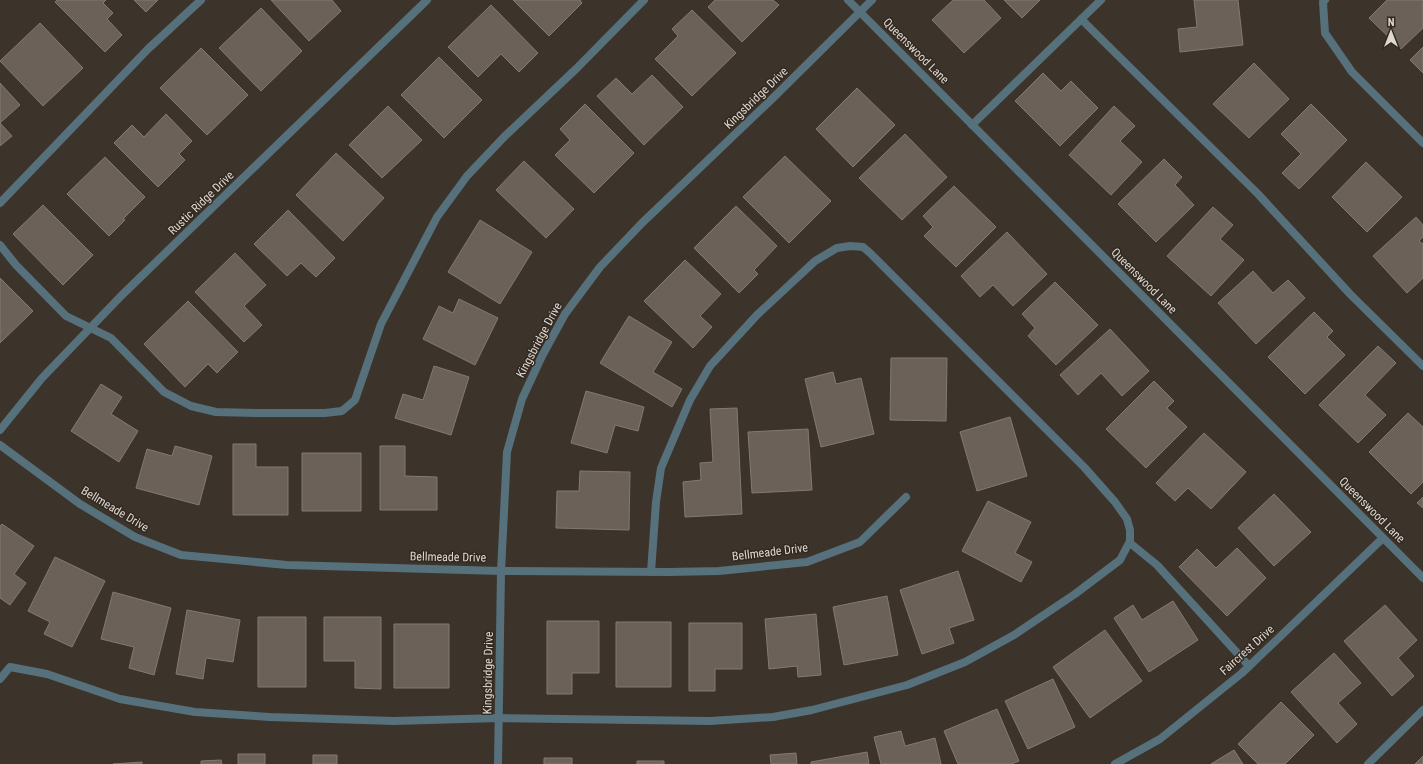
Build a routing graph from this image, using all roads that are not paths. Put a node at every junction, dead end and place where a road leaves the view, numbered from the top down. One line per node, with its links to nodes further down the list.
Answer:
1 (201, 0): 12 (street)
2 (427, 0): 14 (street, Rustic Ridge Drive)
3 (644, 0): 14 (street)
4 (848, 0): 8 (street, Queenswood Lane)
5 (872, 0): 8 (street, Kingsbridge Drive)
6 (1101, 0): 9 (street)
7 (1324, 1): 11 (street)
8 (860, 12): 10 (street, Queenswood Lane); 21 (street, Kingsbridge Drive)
9 (1081, 19): 10 (street); 15 (street)
10 (972, 125): 19 (street, Queenswood Lane)
11 (1423, 143)
12 (0, 204)
13 (0, 246): 14 (street)
14 (90, 328): 16 (street, Rustic Ridge Drive)
15 (1423, 366)
16 (0, 430)
17 (0, 445): 21 (street, Bellmeade Drive)
18 (906, 497): 22 (street, Bellmeade Drive)
19 (1383, 538): 23 (street, Queenswood Lane); 24 (street, Faircrest Drive)
20 (1130, 543): 22 (street); 24 (street); 27 (street)
21 (501, 570): 22 (street, Bellmeade Drive); 27 (street, Kingsbridge Drive)
22 (651, 572)
23 (1423, 578)
24 (1249, 666): 29 (street, Faircrest Drive)
25 (0, 679): 27 (street)
26 (1423, 710): 30 (street)
27 (499, 718): 28 (street, Kingsbridge Drive)
28 (498, 764)
29 (1115, 764)
30 (1368, 764)

